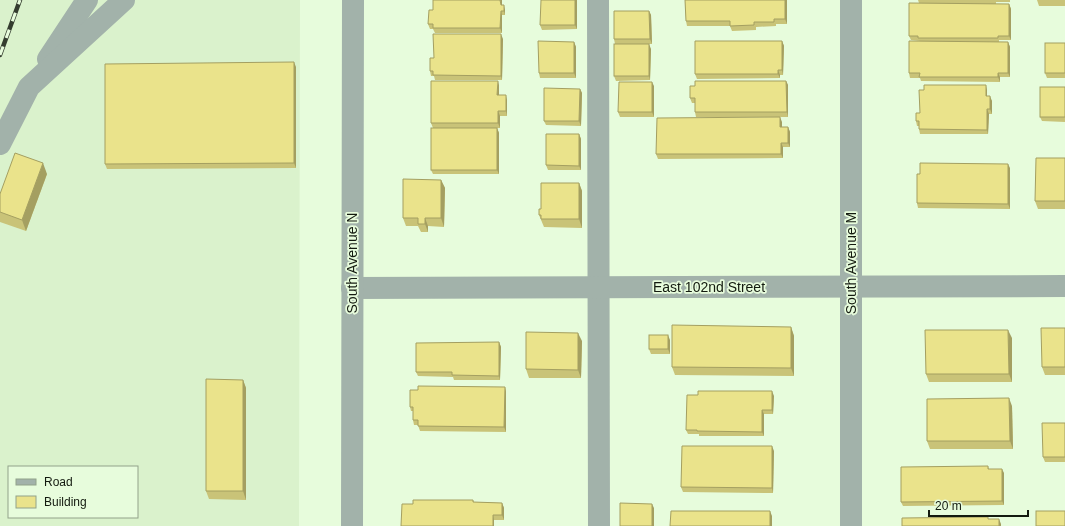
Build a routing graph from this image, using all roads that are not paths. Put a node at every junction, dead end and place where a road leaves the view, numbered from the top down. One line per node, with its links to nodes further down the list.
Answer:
1 (87, 0): 6 (street)
2 (124, 0): 6 (street)
3 (353, 0): 11 (street, South Avenue N)
4 (598, 0): 9 (street)
5 (851, 0): 10 (street, South Avenue M)
6 (29, 87): 7 (street)
7 (0, 144)
8 (1065, 286): 10 (street, East 102nd Street)
9 (598, 287): 10 (street, East 102nd Street); 11 (street, East 102nd Street); 13 (street)
10 (851, 287): 14 (street, South Avenue M)
11 (352, 288): 12 (street, South Avenue N)
12 (352, 526)
13 (599, 526)
14 (851, 526)

